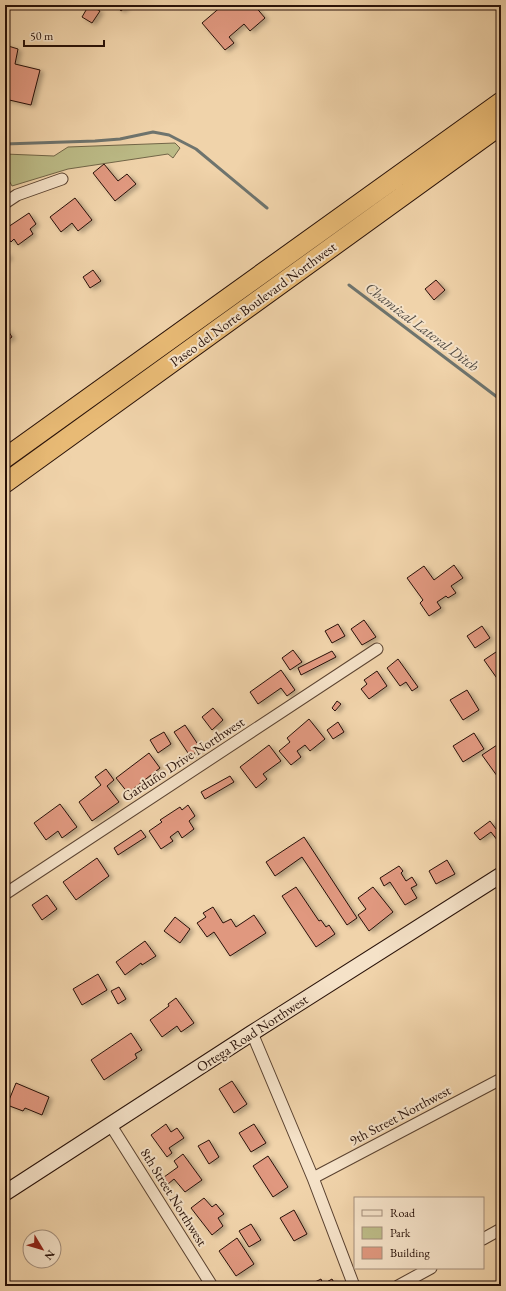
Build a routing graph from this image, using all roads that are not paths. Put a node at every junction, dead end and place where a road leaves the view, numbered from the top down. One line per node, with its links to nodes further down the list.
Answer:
1 (501, 102): 5 (highway, Paseo del Norte Boulevard Northwest)
2 (501, 125): 6 (highway, Paseo del Norte Boulevard Northwest)
3 (62, 179): 4 (street)
4 (5, 203)
5 (5, 458)
6 (5, 483)
7 (377, 649): 9 (street, Garduño Drive Northwest)
8 (501, 876): 10 (street, Ortega Road Northwest)
9 (5, 894)
10 (252, 1033): 12 (street, Ortega Road Northwest); 13 (street)
11 (501, 1079): 13 (street, 9th Street Northwest)
12 (110, 1124): 14 (street, Ortega Road Northwest); 18 (street, 8th Street Northwest)
13 (313, 1178): 19 (street)
14 (5, 1193)
15 (501, 1229): 16 (street)
16 (484, 1238)
17 (429, 1269): 20 (street)
18 (212, 1286)
19 (354, 1286)
20 (398, 1286)

